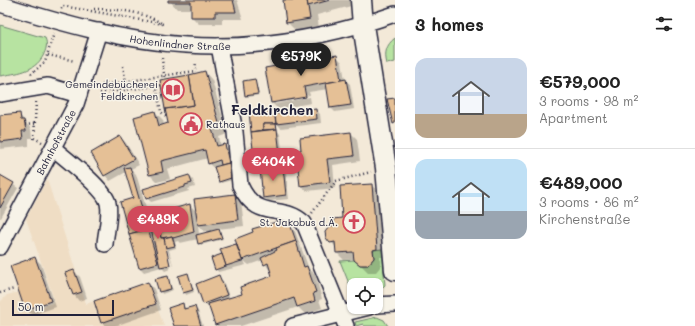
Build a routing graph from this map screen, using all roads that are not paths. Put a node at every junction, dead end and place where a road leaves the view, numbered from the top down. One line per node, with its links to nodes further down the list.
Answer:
1 (361, 0): 4 (main road)
2 (0, 4): 5 (street, Hohenlindner Straße)
3 (395, 14): 4 (street, Hohenlindner Straße)
4 (363, 25): 6 (street, Hohenlindner Straße); 12 (main road)
5 (99, 31): 6 (street, Hohenlindner Straße); 8 (street, Bahnhofstraße)
6 (219, 46): 16 (street)
7 (0, 94): 8 (street)
8 (79, 95): 9 (street, Bahnhofstraße)
9 (53, 148): 10 (street); 11 (street, Bahnhofstraße)
10 (105, 244)
11 (0, 247)
12 (395, 270)
13 (395, 304): 14 (street)
14 (383, 305)
15 (356, 314): 16 (street)
16 (344, 320): 17 (street)
17 (293, 326)

